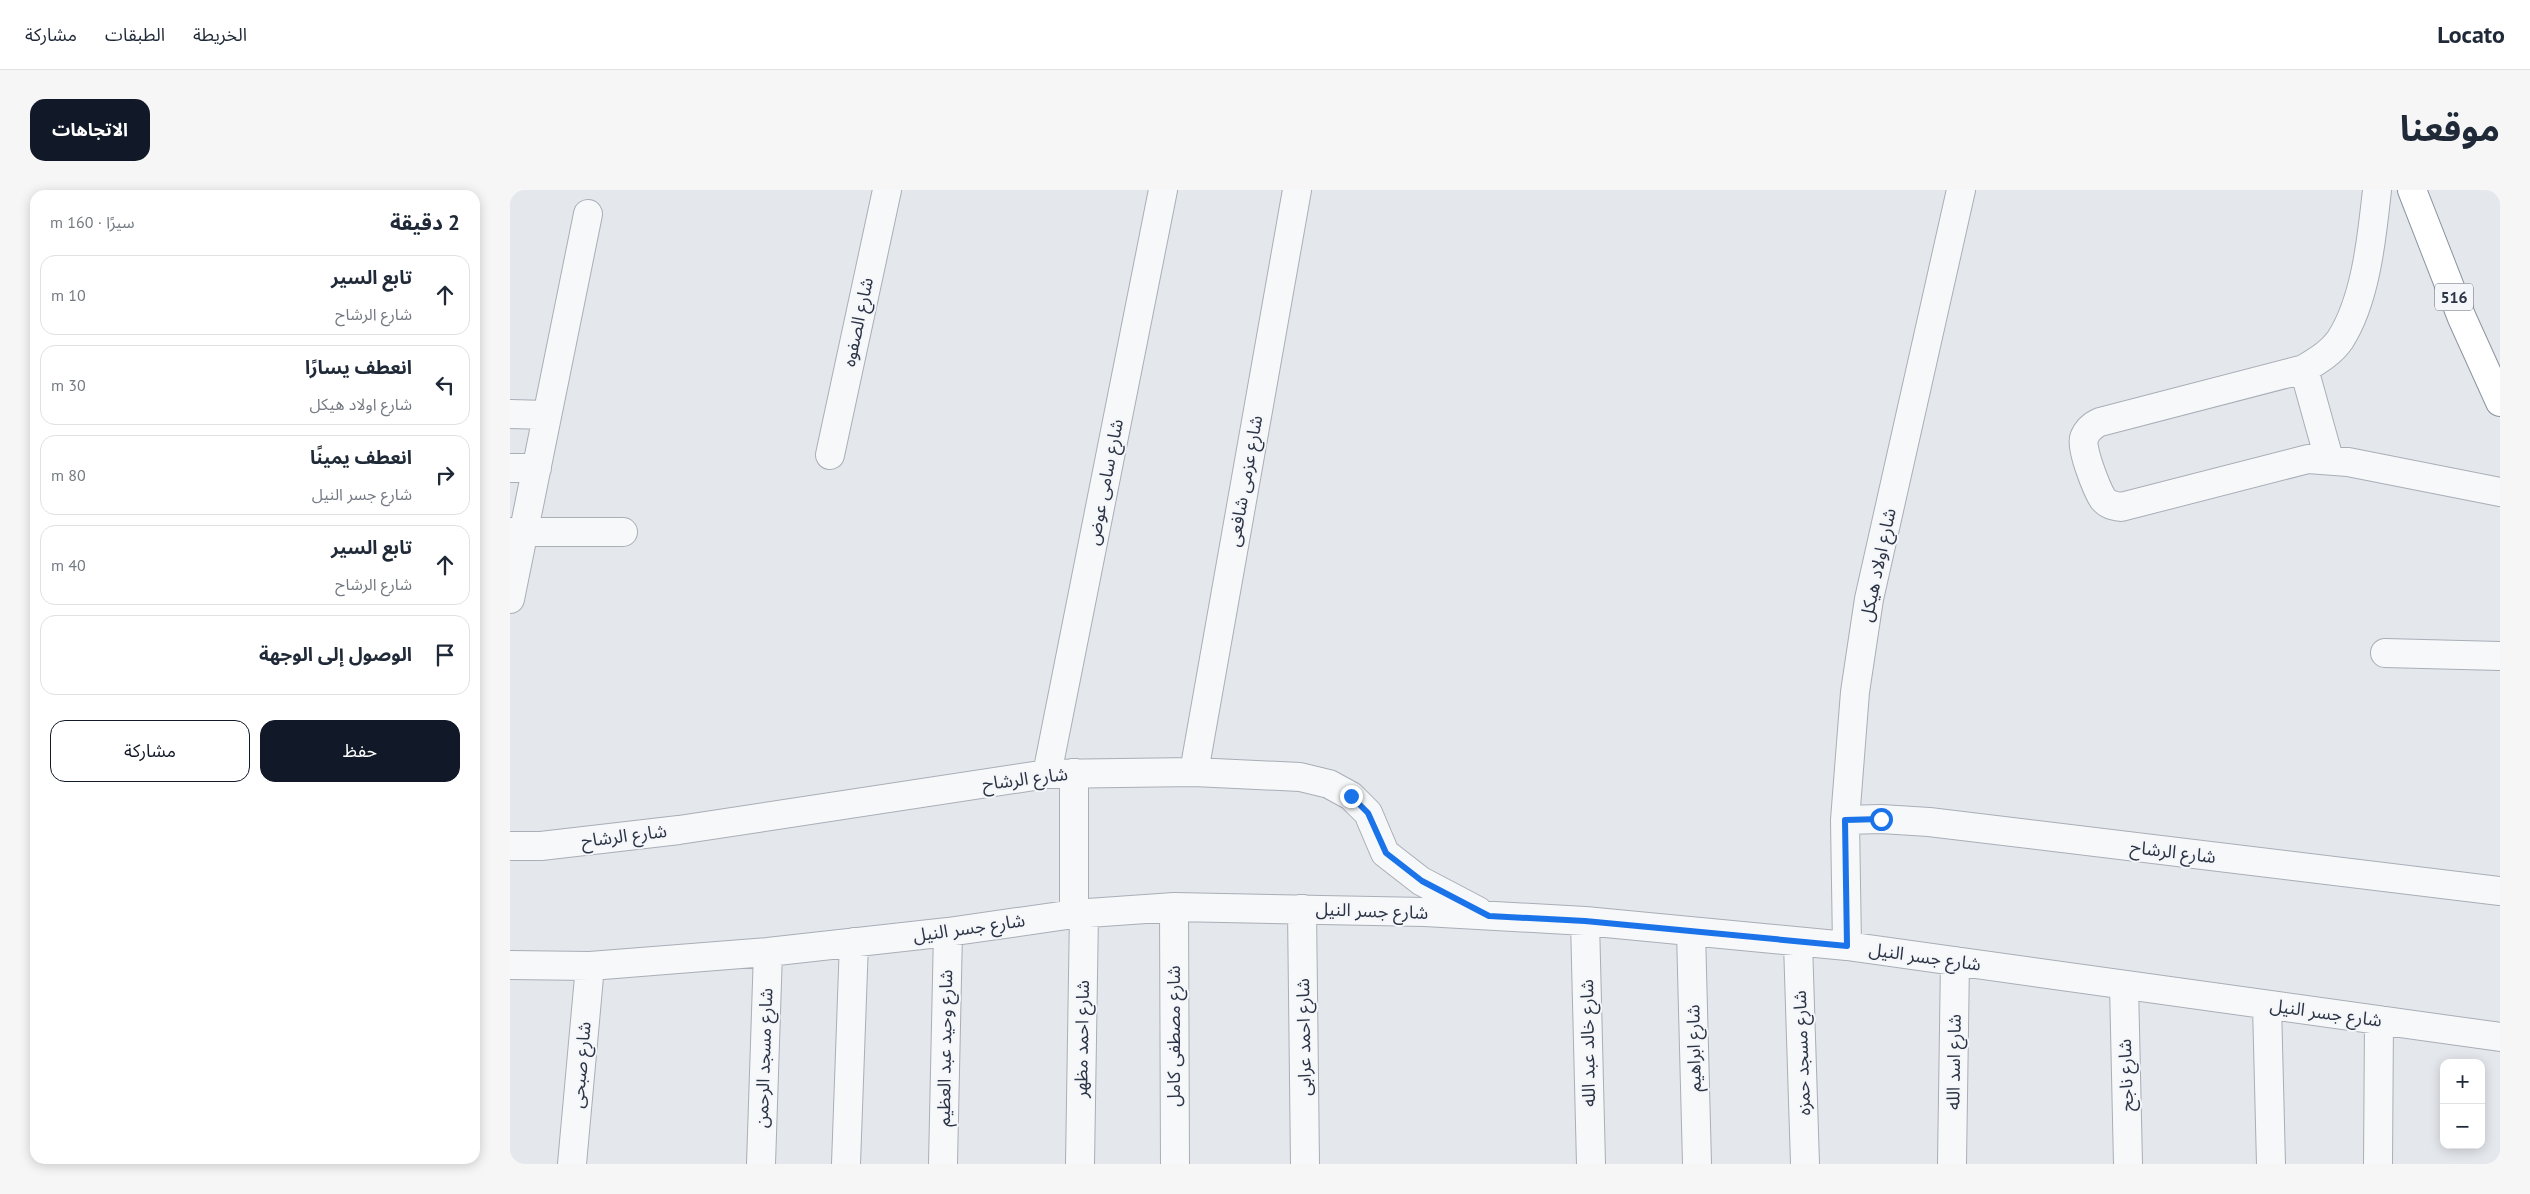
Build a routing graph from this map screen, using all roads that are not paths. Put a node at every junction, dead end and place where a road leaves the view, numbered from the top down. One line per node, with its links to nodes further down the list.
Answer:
1 (887, 190): 12 (street, شارع الصفوه)
2 (1163, 190): 24 (street, شارع سامى عوض)
3 (1297, 190): 22 (street, شارع عزمى شافعى)
4 (1960, 190): 25 (street, شارع اولاد هيكل)
5 (2377, 190): 8 (street)
6 (2412, 190): 9 (highway, 516)
7 (588, 214): 11 (street)
8 (2304, 369): 13 (street); 13 (street)
9 (2500, 402)
10 (510, 414): 11 (street)
11 (547, 415): 15 (street)
12 (830, 455)
13 (2328, 459): 16 (street)
14 (510, 468): 15 (street)
15 (537, 468): 17 (street)
16 (2500, 492)
17 (516, 532): 18 (street); 19 (street)
18 (623, 532)
19 (510, 600)
20 (2385, 653): 21 (street)
21 (2500, 656)
22 (1194, 772): 23 (street, شارع الرشاح); 31 (street, شارع الرشاح)
23 (1074, 773): 24 (street, شارع الرشاح); 30 (street, شارع احمد مظهر)
24 (1047, 774): 26 (street, شارع الرشاح)
25 (1845, 820): 27 (street, شارع الرشاح); 37 (street, شارع اولاد هيكل)
26 (510, 846)
27 (2500, 891)
28 (1174, 908): 29 (street, شارع جسر النيل); 30 (street, شارع جسر النيل); 51 (street, شارع مصطفى كامل)
29 (1302, 909): 31 (street, شارع جسر النيل); 52 (street, شارع احمد عرابى)
30 (1079, 913): 33 (street, شارع جسر النيل); 50 (street, شارع احمد مظهر)
31 (1489, 916): 32 (street, شارع جسر النيل)
32 (1585, 921): 34 (street, شارع جسر النيل); 53 (street, شارع خالد عبد الله)
33 (948, 932): 35 (street, شارع جسر النيل); 49 (street, شارع وحيد عبد العظيم)
34 (1691, 932): 36 (street, شارع جسر النيل); 54 (street, شارع ابراهيم)
35 (854, 942): 38 (street, شارع جسر النيل); 48 (street)
36 (1798, 943): 37 (street, شارع جسر النيل); 55 (street, شارع مسجد حمزه)
37 (1847, 946): 39 (street, شارع جسر النيل)
38 (768, 952): 41 (street, شارع جسر النيل); 47 (street, شارع مسجد الرحمن)
39 (1955, 961): 42 (street, شارع جسر النيل); 56 (street, شارع اسد الله)
40 (510, 965): 41 (street, شارع جسر النيل)
41 (590, 966): 46 (street, شارع صبحى)
42 (2124, 985): 43 (street, شارع جسر النيل); 57 (street, شارع ناجح)
43 (2268, 1005): 44 (street, شارع جسر النيل); 58 (street)
44 (2379, 1020): 45 (street, شارع جسر النيل); 59 (street)
45 (2500, 1037)
46 (572, 1164)
47 (761, 1164)
48 (846, 1164)
49 (943, 1164)
50 (1080, 1164)
51 (1175, 1164)
52 (1305, 1164)
53 (1591, 1164)
54 (1697, 1164)
55 (1806, 1164)
56 (1952, 1164)
57 (2128, 1164)
58 (2271, 1164)
59 (2378, 1164)

